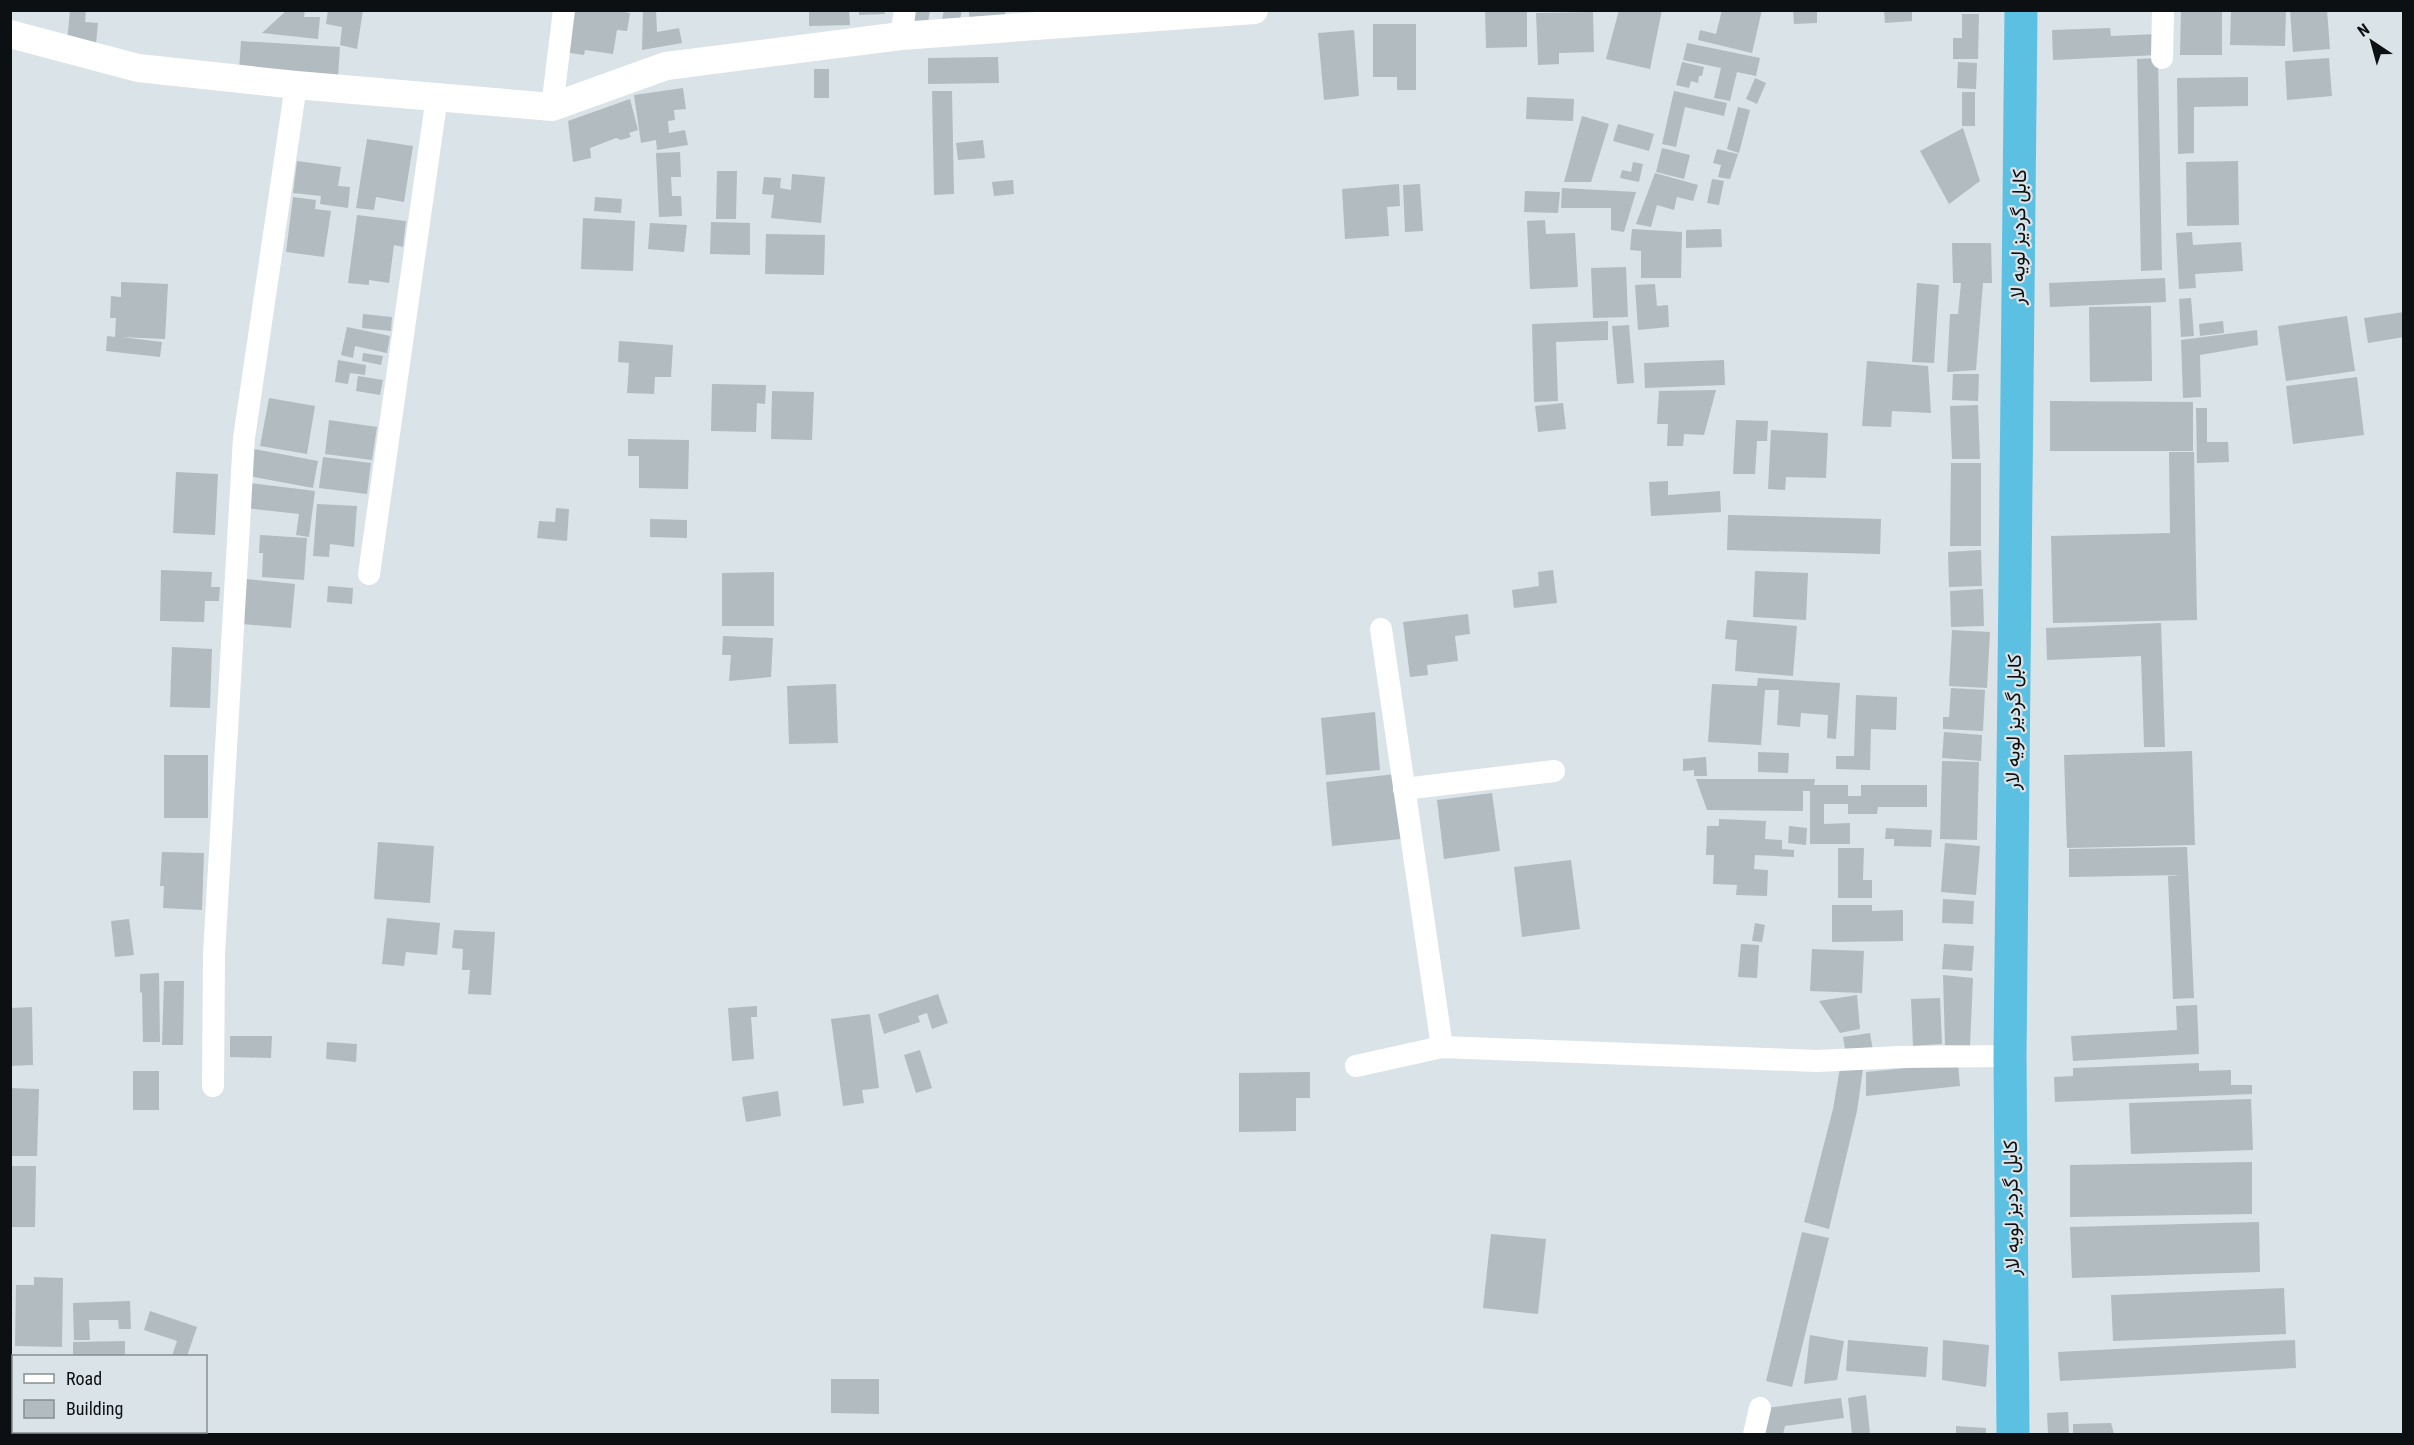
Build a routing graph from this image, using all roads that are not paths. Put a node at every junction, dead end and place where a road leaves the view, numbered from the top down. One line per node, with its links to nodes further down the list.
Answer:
1 (564, 10): 10 (street)
2 (1254, 10): 5 (street)
3 (2021, 10): 16 (highway, کابل گردیز لویه لار)
4 (2163, 10): 7 (street)
5 (903, 23): 10 (street)
6 (10, 34): 8 (street)
7 (2162, 58)
8 (296, 85): 9 (street); 18 (street)
9 (437, 96): 10 (street); 11 (street)
10 (552, 107)
11 (369, 574)
12 (1381, 629): 14 (street)
13 (1554, 771): 14 (street)
14 (1404, 789): 15 (street)
15 (1442, 1047): 16 (street); 17 (street)
16 (2010, 1056): 21 (highway, کابل گردیز لویه لار)
17 (1356, 1065)
18 (213, 1086)
19 (1760, 1408): 20 (street)
20 (1754, 1434)
21 (2013, 1434)

